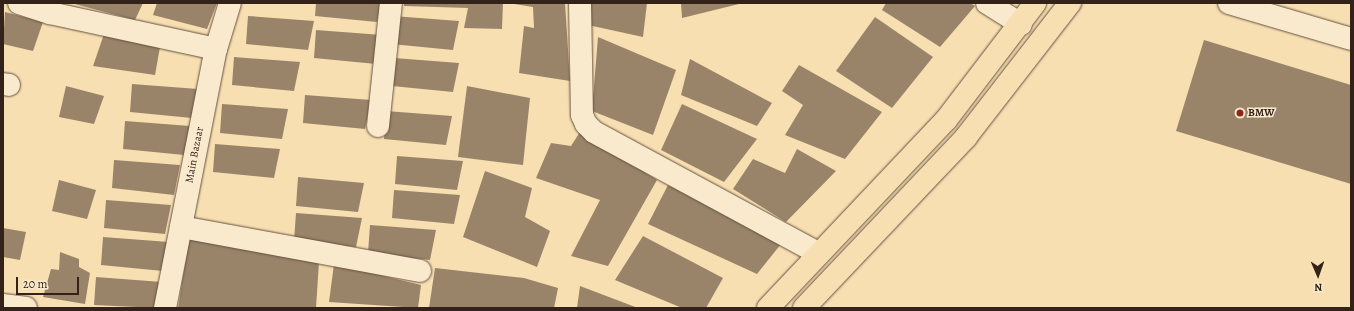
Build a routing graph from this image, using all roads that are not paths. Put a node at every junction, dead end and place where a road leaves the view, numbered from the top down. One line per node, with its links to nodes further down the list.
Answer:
1 (19, 3): 11 (street)
2 (230, 3): 11 (street, Main Bazaar)
3 (391, 3): 12 (street)
4 (580, 3): 14 (street)
5 (986, 3): 9 (street)
6 (1035, 3): 9 (main road)
7 (1070, 3): 20 (main road)
8 (1229, 3): 10 (street)
9 (1021, 24): 14 (main road)
10 (1351, 39)
11 (216, 49): 13 (street, Main Bazaar)
12 (378, 126)
13 (181, 227): 15 (street); 18 (street, Main Bazaar)
14 (818, 253): 19 (main road)
15 (420, 271)
16 (3, 304): 17 (street)
17 (26, 308)
18 (165, 308)
19 (768, 308)
20 (804, 308)

